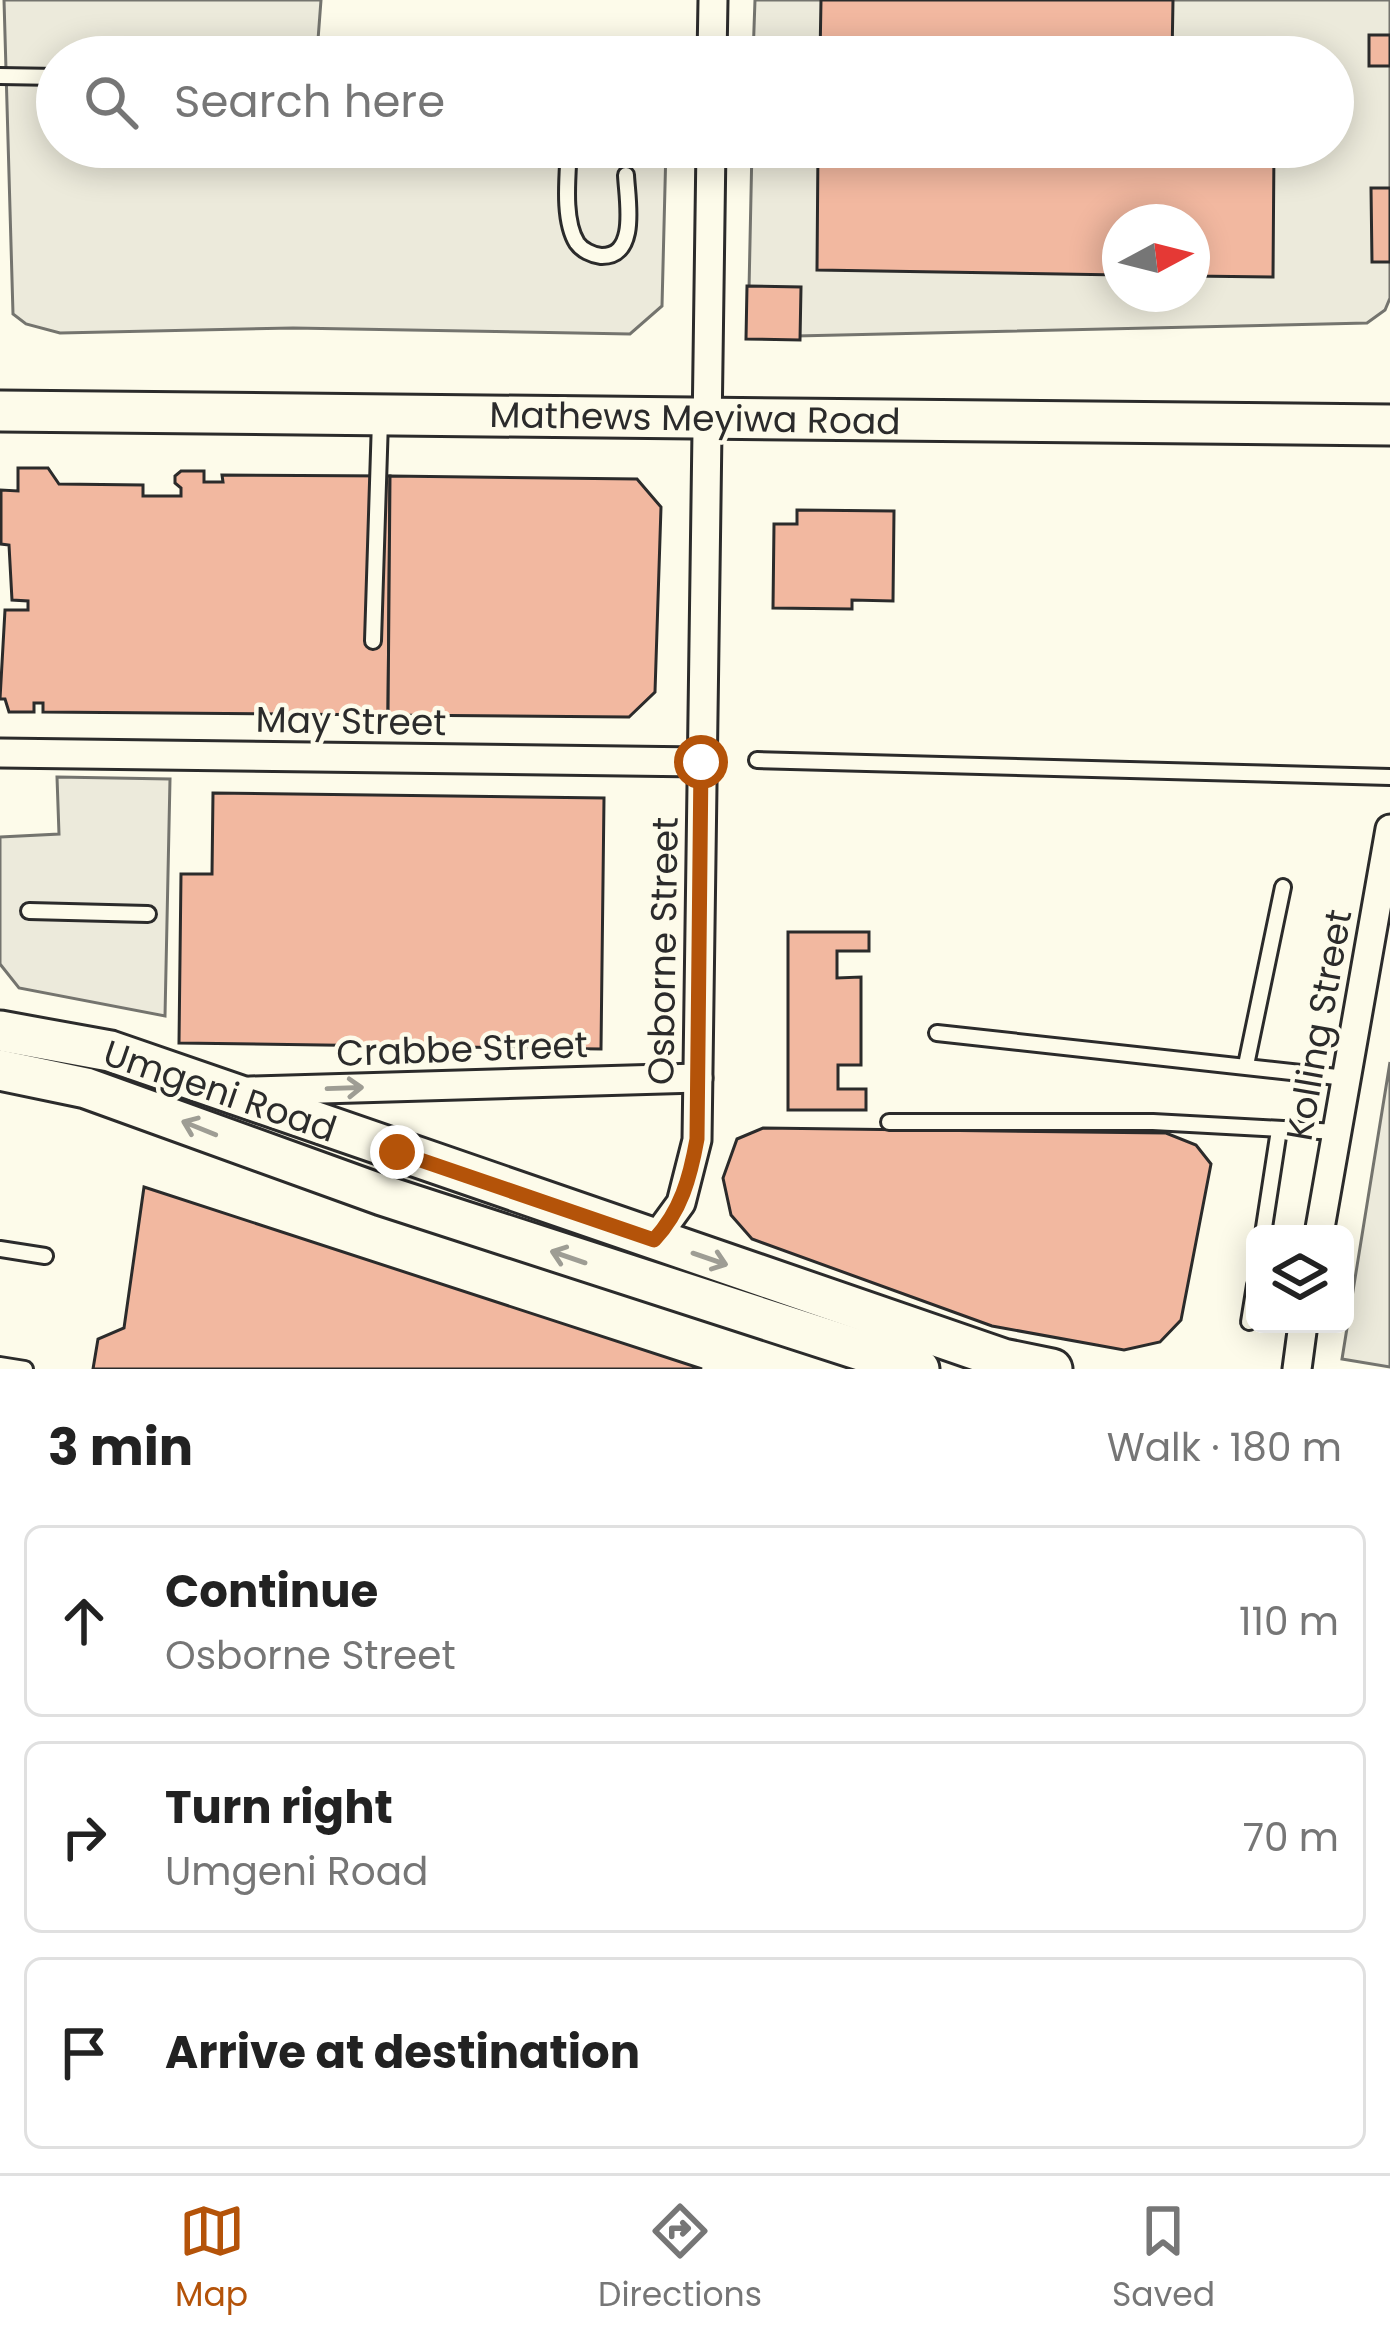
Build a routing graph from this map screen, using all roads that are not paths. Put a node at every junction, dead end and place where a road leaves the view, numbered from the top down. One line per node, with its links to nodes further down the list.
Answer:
1 (713, 0): 2 (street)
2 (712, 36)
3 (0, 76): 4 (lane)
4 (36, 77)
5 (569, 168): 7 (lane)
6 (710, 168): 10 (street, Osborne Street)
7 (626, 176)
8 (0, 411): 9 (main road, Mathews Meyiwa Road)
9 (380, 415): 10 (main road, Mathews Meyiwa Road); 12 (lane)
10 (704, 418): 11 (main road, Mathews Meyiwa Road); 15 (street, Osborne Street)
11 (1390, 425)
12 (373, 641)
13 (0, 753): 15 (street, May Street)
14 (757, 760): 16 (lane)
15 (701, 762): 25 (street, Osborne Street)
16 (1390, 777)
17 (1390, 829): 26 (street, Kolling Street)
18 (1283, 887): 23 (lane)
19 (29, 911): 20 (lane)
20 (148, 914)
21 (0, 1030): 27 (main road, Umgeni Road)
22 (937, 1033): 23 (lane)
23 (1246, 1065): 26 (lane)
24 (0, 1070): 39 (main road, Umgeni Road, one-way to 24)
25 (698, 1078): 27 (street, Crabbe Street, one-way to 25); 33 (street, Osborne Street)
26 (1346, 1078): 30 (street, Kolling Street)
27 (228, 1092): 33 (main road, Umgeni Road)
28 (889, 1121): 29 (lane)
29 (1280, 1130): 30 (lane); 31 (lane)
30 (1336, 1132): 32 (street, Kolling Street)
31 (1264, 1225)
32 (1320, 1225)
33 (654, 1240): 40 (main road, Umgeni Road, one-way to 40)
34 (0, 1250): 35 (lane)
35 (46, 1256)
36 (1302, 1333): 41 (street)
37 (0, 1365): 38 (lane)
38 (25, 1369)
39 (919, 1369)
40 (1052, 1369)
41 (1298, 1369)

